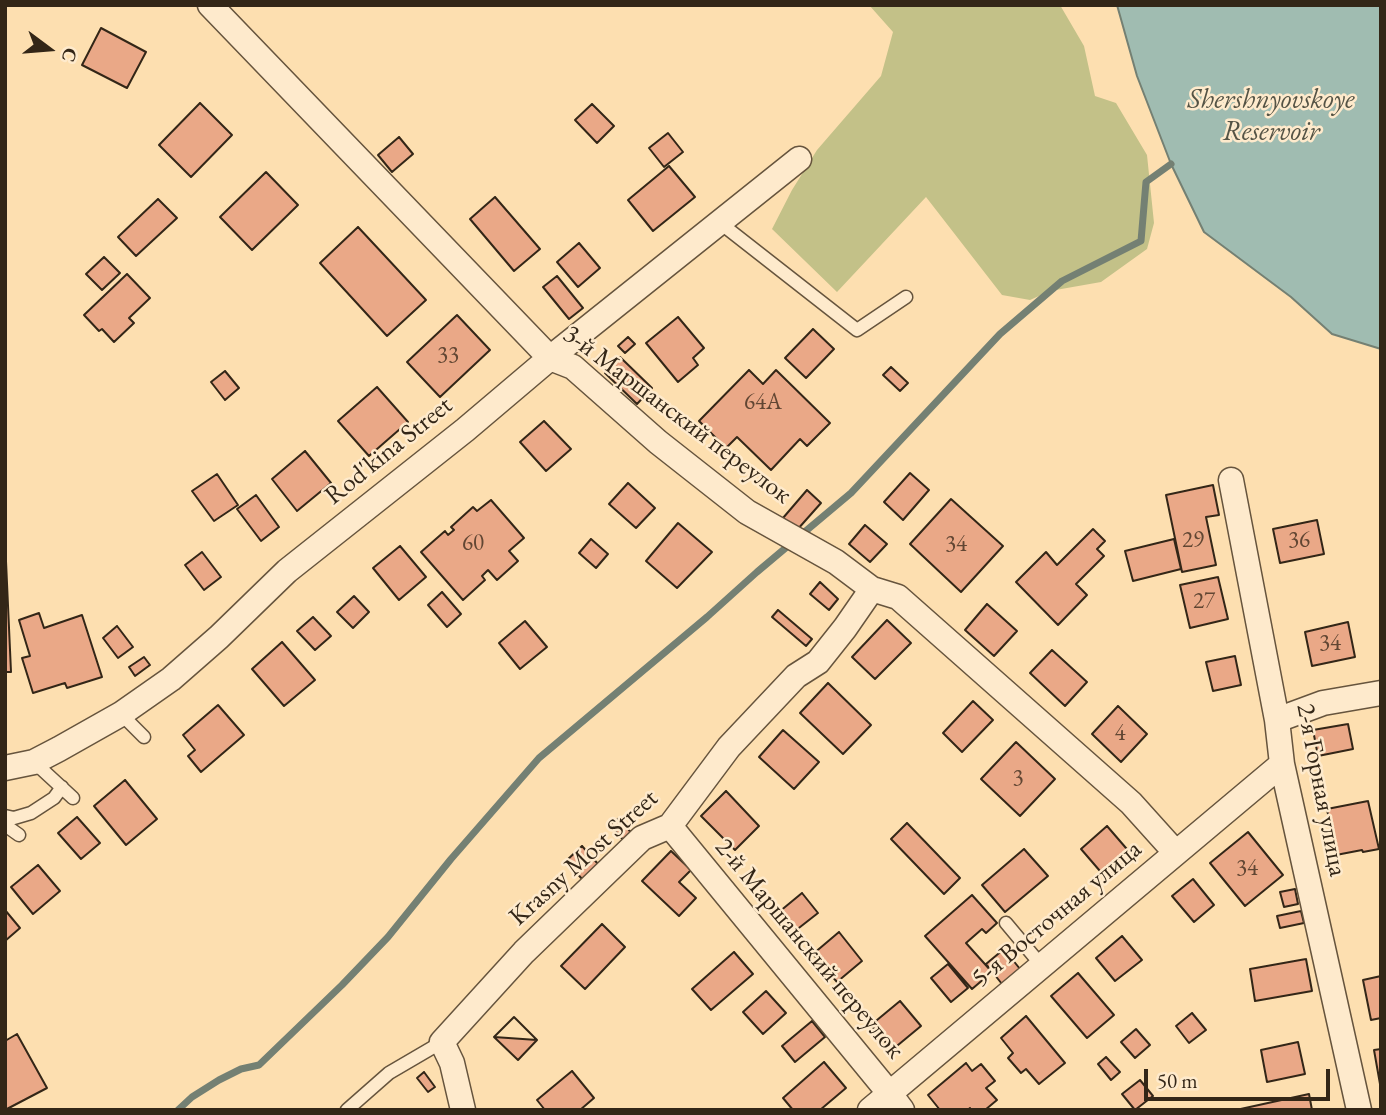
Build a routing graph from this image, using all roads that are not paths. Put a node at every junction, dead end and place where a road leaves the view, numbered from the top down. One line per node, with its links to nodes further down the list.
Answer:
1 (210, 5): 5 (street, 3-й Маршанский переулок)
2 (799, 159): 3 (street, Rod'kina Street)
3 (719, 222): 4 (lane); 5 (street, Rod'kina Street)
4 (906, 297)
5 (550, 358): 7 (street, 3-й Маршанский переулок); 9 (street, Rod'kina Street)
6 (1231, 480): 10 (street, 2-я Горная улица)
7 (872, 589): 19 (street, Krasny Most Street); 21 (street, 3-й Маршанский переулок)
8 (1381, 693): 10 (street)
9 (121, 714): 11 (lane); 12 (street, Rod'kina Street)
10 (1277, 720): 13 (street, 2-я Горная улица)
11 (144, 737)
12 (34, 762): 14 (street, Rod'kina Street); 15 (lane)
13 (1282, 764): 21 (street, 5-я Восточная улица); 29 (street, 2-я Горная улица)
14 (5, 768)
15 (62, 787): 16 (lane); 17 (lane)
16 (73, 798)
17 (5, 816)
18 (5, 825): 20 (lane)
19 (670, 826): 24 (street, Krasny Most Street); 25 (street, 2-й Маршанский переулок)
20 (19, 835)
21 (1176, 853): 23 (street, 5-я Восточная улица)
22 (1006, 923): 23 (lane)
23 (1042, 966): 25 (street, 5-я Восточная улица)
24 (442, 1042): 26 (lane); 27 (street)
25 (896, 1102): 28 (street, 5-я Восточная улица)
26 (347, 1110)
27 (463, 1110)
28 (870, 1110)
29 (1359, 1110)

